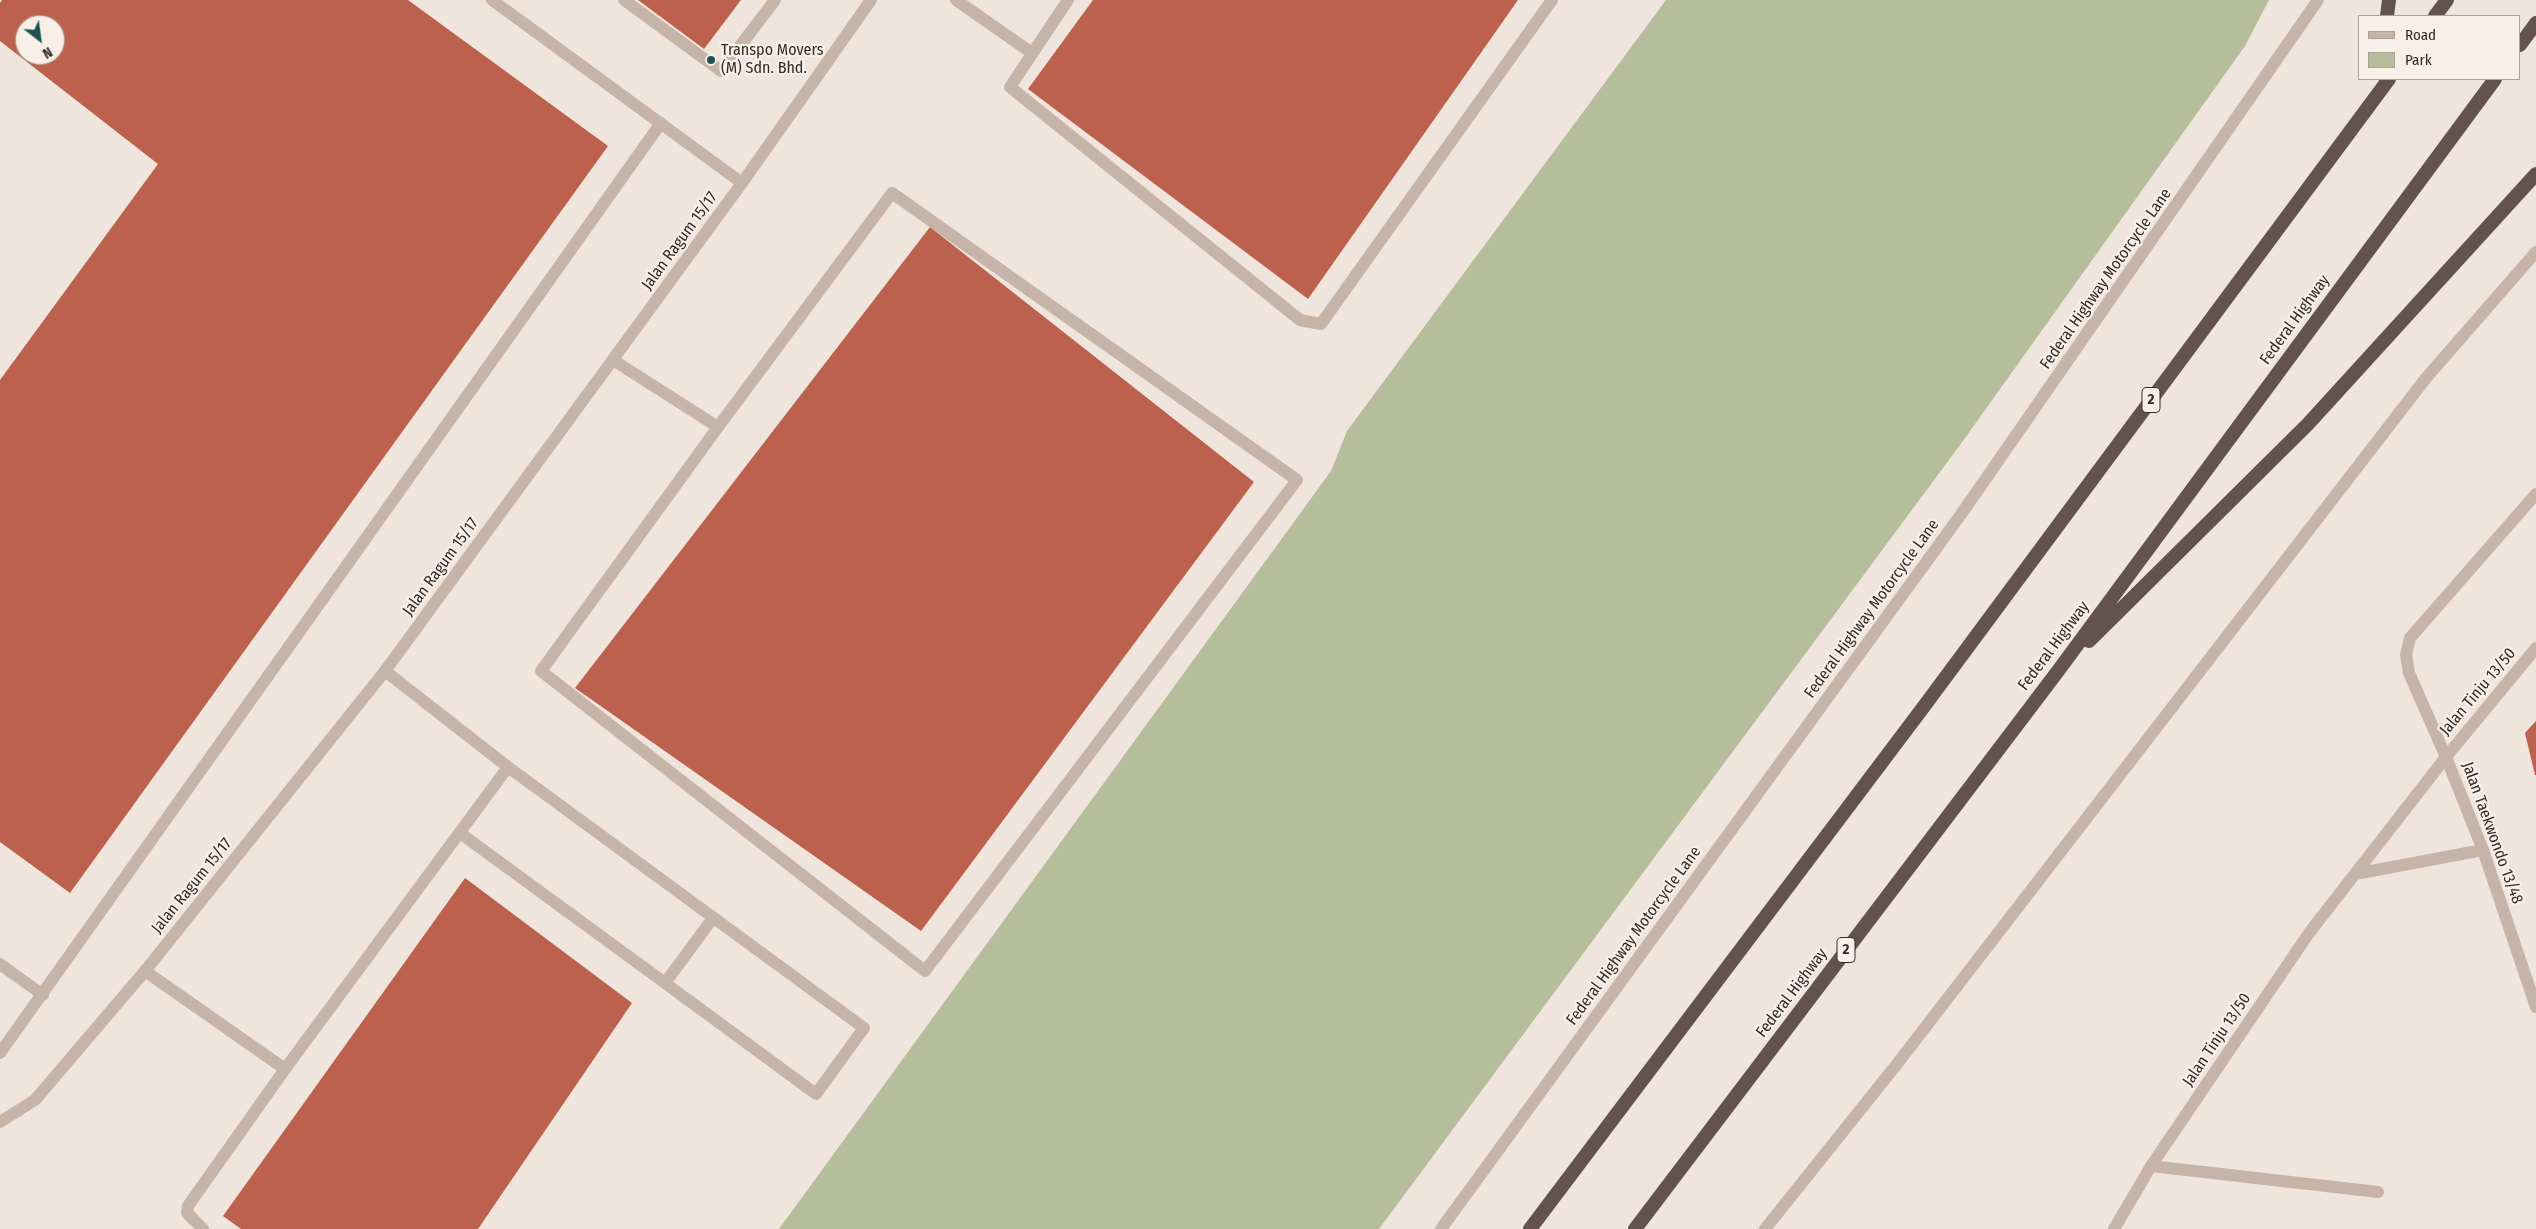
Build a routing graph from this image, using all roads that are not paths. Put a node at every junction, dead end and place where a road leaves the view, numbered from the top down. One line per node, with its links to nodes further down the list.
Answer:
1 (492, 0): 20 (street)
2 (624, 0): 3 (street)
3 (775, 0)
4 (871, 0): 22 (street, Jalan Ragum 15/17)
5 (956, 0): 15 (street)
6 (1068, 0): 15 (street)
7 (1552, 0): 15 (street)
8 (2318, 0): 47 (street, Federal Highway Motorcycle Lane)
9 (2389, 0): 11 (highway)
10 (2447, 0): 12 (highway)
11 (2387, 15)
12 (2436, 15)
13 (2536, 23): 14 (highway)
14 (2521, 44)
15 (1032, 53)
16 (2379, 80): 19 (highway)
17 (2388, 80): 19 (highway, 2)
18 (2494, 80): 29 (highway, Federal Highway / 2)
19 (2378, 95): 48 (highway, 2)
20 (661, 123): 22 (street); 39 (street)
21 (2536, 174): 29 (highway)
22 (742, 183): 24 (street, Jalan Ragum 15/17)
23 (2536, 252): 50 (street)
24 (613, 360): 25 (street); 28 (street, Jalan Ragum 15/17)
25 (718, 427): 25 (street)
26 (2536, 494): 30 (street, Jalan Taekwondo 13/48)
27 (2536, 648): 30 (street, Jalan Tinju 13/50)
28 (385, 671): 31 (street); 37 (street, Jalan Ragum 15/17)
29 (2058, 671): 49 (highway, Federal Highway / 2)
30 (2446, 757): 33 (street, Jalan Taekwondo 13/48); 34 (street, Jalan Tinju 13/50)
31 (508, 767): 32 (street); 35 (street)
32 (460, 833): 38 (street); 42 (street)
33 (2483, 850): 34 (street); 40 (street, Jalan Taekwondo 13/48)
34 (2355, 874): 44 (street, Jalan Tinju 13/50)
35 (713, 918): 38 (street); 38 (street)
36 (0, 964): 39 (street)
37 (145, 971): 42 (street); 43 (street, Jalan Ragum 15/17)
38 (665, 983)
39 (43, 995): 41 (street)
40 (2536, 1007)
41 (0, 1053)
42 (285, 1069): 46 (street)
43 (0, 1122)
44 (2151, 1166): 45 (street); 51 (street, Jalan Tinju 13/50)
45 (2378, 1192)
46 (203, 1229)
47 (1441, 1229)
48 (1530, 1229)
49 (1635, 1229)
50 (1765, 1229)
51 (2114, 1229)

